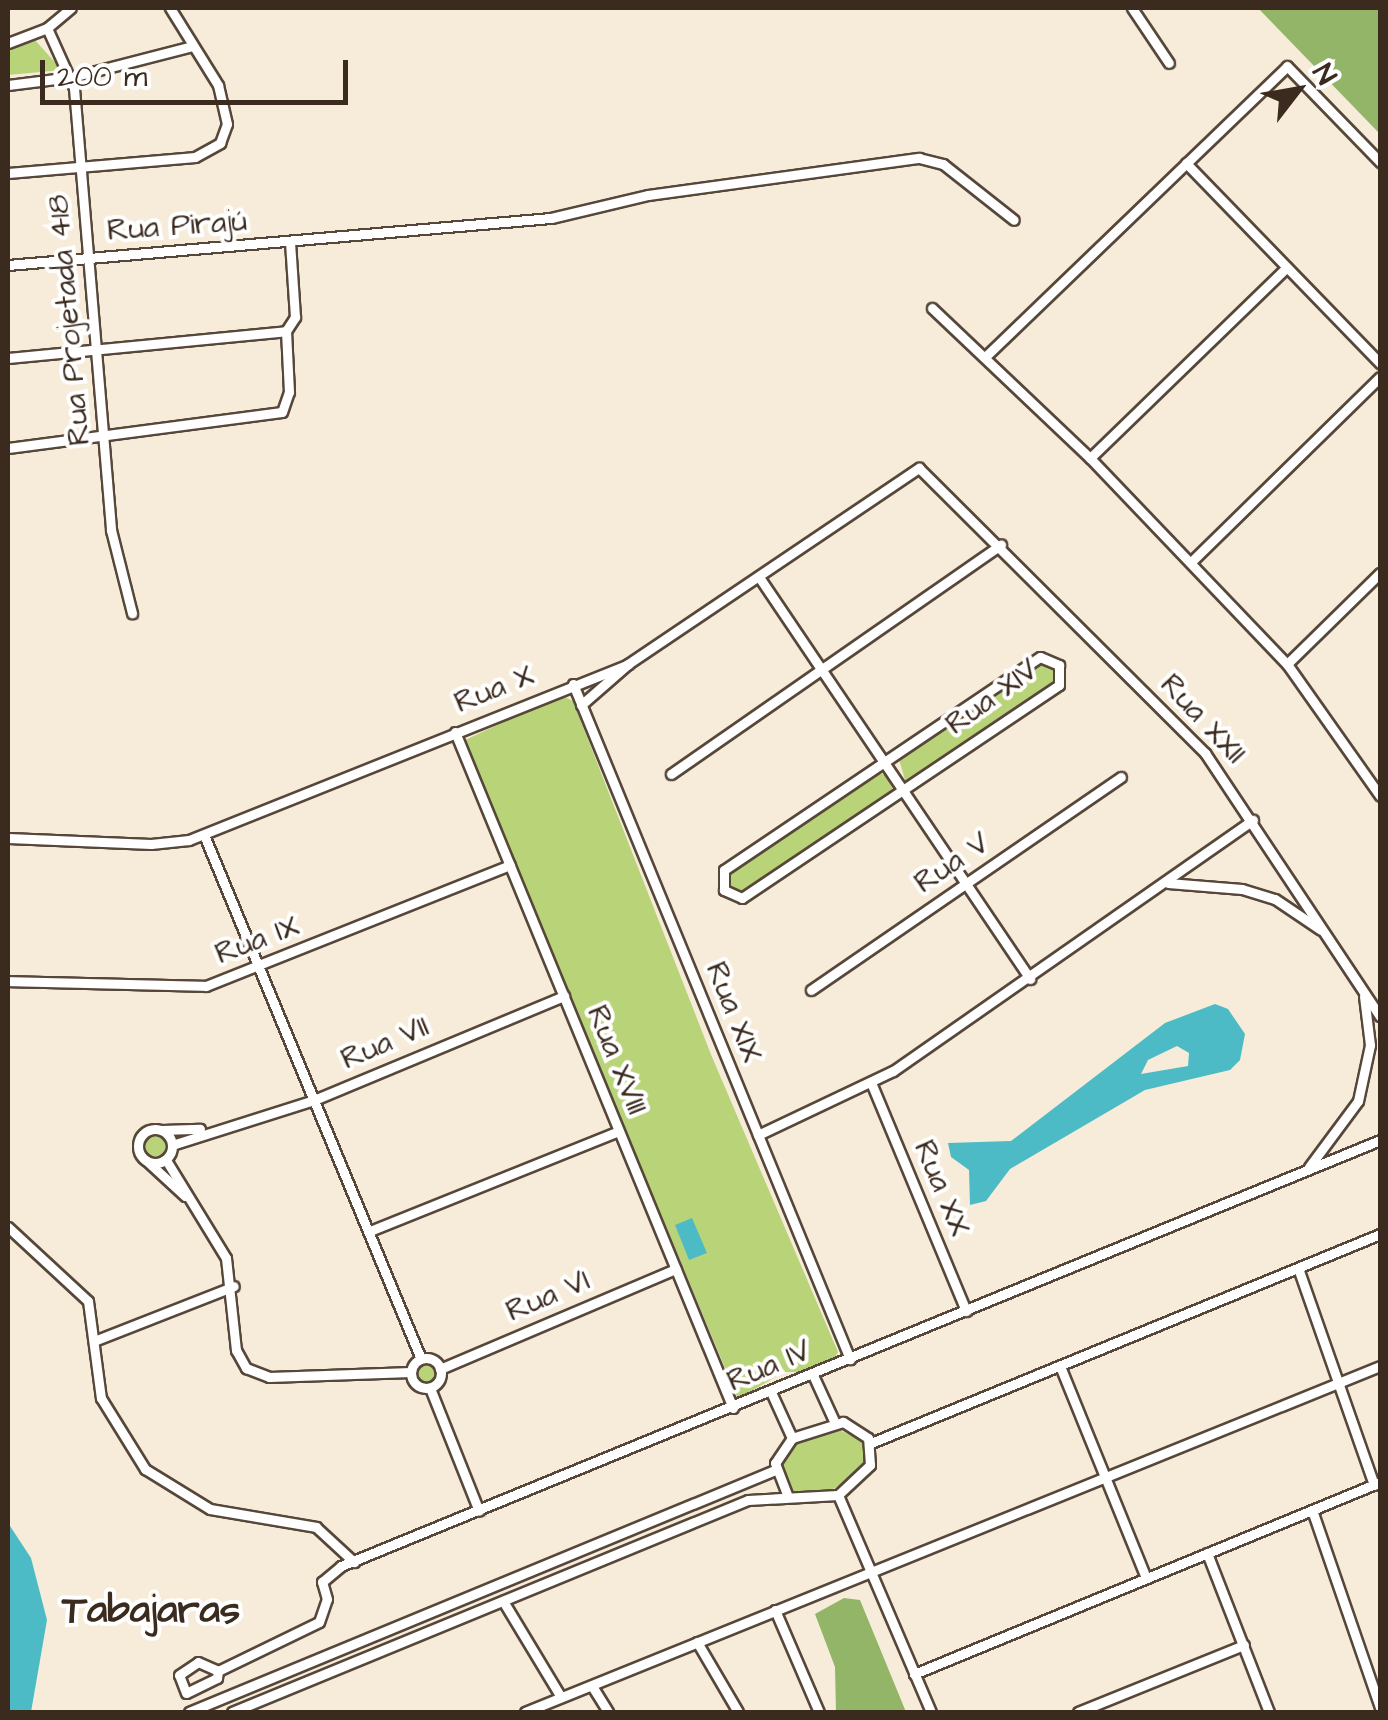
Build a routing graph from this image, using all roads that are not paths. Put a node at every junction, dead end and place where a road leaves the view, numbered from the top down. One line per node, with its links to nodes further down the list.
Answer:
1 (71, 8): 4 (street)
2 (170, 8): 6 (street)
3 (1132, 8): 7 (street)
4 (47, 28): 5 (street); 8 (street, Rua Projetada 418)
5 (8, 42)
6 (193, 46): 8 (street); 12 (street)
7 (1169, 63)
8 (72, 77): 9 (street); 12 (street, Rua Projetada 418)
9 (8, 85)
10 (1380, 162): 11 (street)
11 (1186, 163): 18 (street); 22 (street)
12 (82, 166): 13 (street); 16 (street, Rua Projetada 418)
13 (8, 173)
14 (1014, 220): 15 (street, Rua Pirajú)
15 (290, 242): 16 (street, Rua Pirajú); 20 (street)
16 (90, 258): 17 (street, Rua Pirajú); 21 (street, Rua Projetada 418)
17 (8, 265)
18 (1286, 266): 24 (street); 28 (street)
19 (932, 308): 22 (street)
20 (282, 332): 21 (street); 26 (street)
21 (98, 349): 23 (street); 26 (street, Rua Projetada 418)
22 (985, 356): 28 (street)
23 (8, 358)
24 (1380, 363)
25 (1380, 377): 31 (street)
26 (104, 438): 27 (street); 34 (street, Rua Projetada 418)
27 (8, 448)
28 (1090, 458): 31 (street)
29 (947, 490): 30 (street, Rua XXII); 33 (street, Rua X)
30 (1001, 546): 37 (street); 48 (street, Rua XXII)
31 (1191, 562): 36 (street)
32 (1380, 573): 36 (street)
33 (760, 577): 35 (street, Rua X); 37 (street)
34 (132, 612)
35 (628, 664): 38 (street, Rua X); 39 (street)
36 (1287, 664): 45 (street)
37 (822, 670): 41 (street); 42 (street)
38 (572, 684): 39 (street, Rua XIX); 40 (street, Rua X)
39 (581, 705): 67 (street, Rua XIX)
40 (455, 732): 49 (street, Rua X); 51 (street, Rua XVIII)
41 (886, 761): 46 (street); 46 (street, Rua XIV); 46 (street, Rua XIV)
42 (671, 774)
43 (1380, 774): 45 (street)
44 (1121, 776): 52 (street, Rua V)
45 (1372, 783): 47 (street)
46 (904, 789): 52 (street)
47 (1380, 796)
48 (1253, 820): 53 (street); 54 (street, Rua XXII)
49 (204, 835): 50 (street, Rua X); 55 (street)
50 (8, 838)
51 (510, 865): 55 (street, Rua IX); 60 (street, Rua XVIII)
52 (968, 883): 56 (street); 59 (street, Rua V)
53 (1166, 883): 54 (street); 56 (street)
54 (1327, 935): 58 (street, Rua XXII)
55 (262, 967): 57 (street, Rua IX); 63 (street)
56 (1030, 978): 62 (street)
57 (8, 980)
58 (1362, 988): 61 (street, Rua XXII); 72 (street)
59 (811, 990)
60 (564, 996): 63 (street, Rua VII); 66 (street, Rua XVIII)
61 (1380, 1016)
62 (872, 1085): 67 (street); 80 (street, Rua XX)
63 (314, 1100): 64 (street, Rua VII); 75 (street)
64 (222, 1128): 65 (street); 69 (street)
65 (162, 1130): 69 (street); 71 (street)
66 (619, 1131): 75 (street); 77 (street, Rua XVIII)
67 (758, 1135): 83 (street, Rua XIX)
68 (1380, 1140): 72 (street, Rua IV)
69 (172, 1145): 70 (street)
70 (166, 1160): 71 (street); 73 (street)
71 (146, 1161): 73 (street)
72 (1306, 1170): 80 (street, Rua IV)
73 (192, 1201): 79 (street)
74 (8, 1227): 81 (street)
75 (370, 1231): 82 (street)
76 (1380, 1234): 78 (street)
77 (676, 1268): 86 (street, Rua VI); 92 (street, Rua XVIII)
78 (1298, 1268): 84 (street); 89 (street)
79 (234, 1286): 81 (street); 87 (street)
80 (966, 1310): 83 (street, Rua IV)
81 (94, 1342): 104 (street)
82 (421, 1359): 86 (street); 87 (street)
83 (850, 1359): 88 (street, Rua IV)
84 (1060, 1366): 95 (street); 97 (street)
85 (1380, 1366): 89 (street)
86 (440, 1369): 90 (street)
87 (411, 1372): 90 (street)
88 (812, 1375): 91 (street, Rua IV); 93 (street)
89 (1336, 1384): 97 (street); 98 (street)
90 (430, 1388): 101 (street)
91 (771, 1392): 92 (street, Rua IV); 94 (street)
92 (733, 1408): 101 (street, Rua IV)
93 (835, 1422): 94 (street); 95 (street)
94 (792, 1438): 96 (street)
95 (871, 1443): 100 (street)
96 (775, 1470): 99 (street); 114 (street)
97 (1105, 1476): 105 (street); 106 (street)
98 (1377, 1484): 102 (street)
99 (787, 1495): 100 (street); 107 (street)
100 (838, 1495): 105 (street)
101 (479, 1510): 104 (street, Rua IV)
102 (1312, 1510): 103 (street); 116 (street)
103 (1207, 1553): 106 (street); 110 (street)
104 (354, 1562): 111 (street, Rua IV)
105 (870, 1570): 108 (street); 112 (street)
106 (1146, 1578): 112 (street)
107 (504, 1601): 115 (street); 117 (street)
108 (775, 1610): 109 (street); 122 (street)
109 (697, 1642): 113 (street); 121 (street)
110 (1244, 1645): 124 (street); 125 (street)
111 (218, 1670): 111 (street)
112 (914, 1674): 123 (street)
113 (592, 1686): 115 (street); 120 (street)
114 (232, 1695): 117 (street); 118 (street)
115 (561, 1697): 119 (street)
116 (1380, 1708)
117 (235, 1711)
118 (189, 1712)
119 (526, 1712)
120 (608, 1712)
121 (738, 1712)
122 (819, 1712)
123 (931, 1712)
124 (1078, 1712)
125 (1269, 1712)

